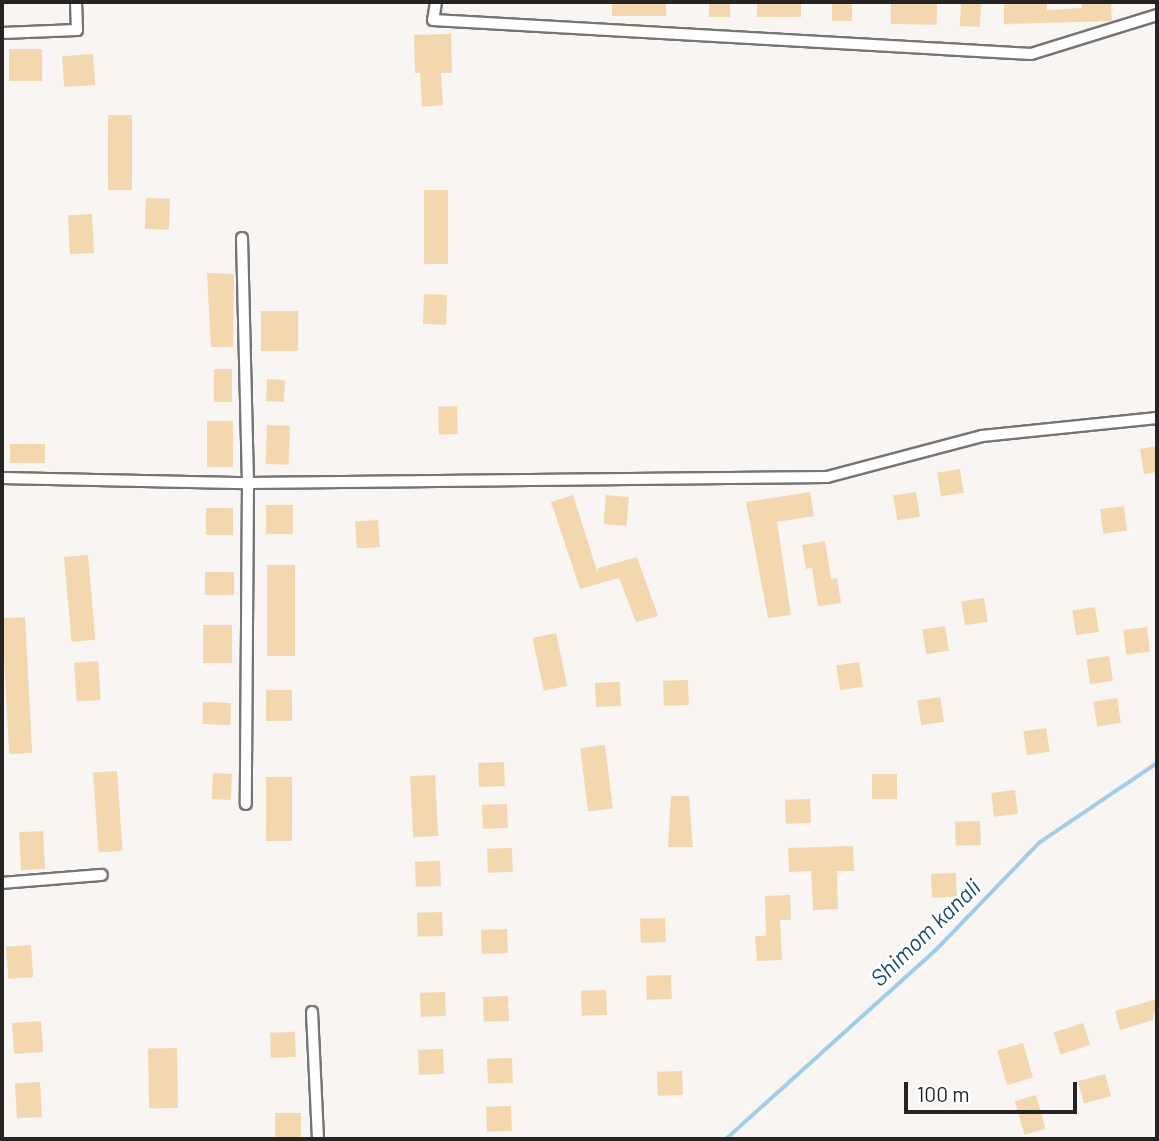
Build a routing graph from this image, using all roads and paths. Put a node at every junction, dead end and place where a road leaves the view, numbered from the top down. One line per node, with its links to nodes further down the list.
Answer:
1 (76, 2): 4 (street)
2 (436, 2): 3 (street)
3 (1157, 16)
4 (2, 33)
5 (242, 238): 8 (street)
6 (1157, 418): 8 (street)
7 (2, 478): 8 (street)
8 (248, 483): 9 (street)
9 (246, 804)
10 (103, 875): 11 (street)
11 (2, 883)
12 (312, 1012): 13 (street)
13 (318, 1139)

